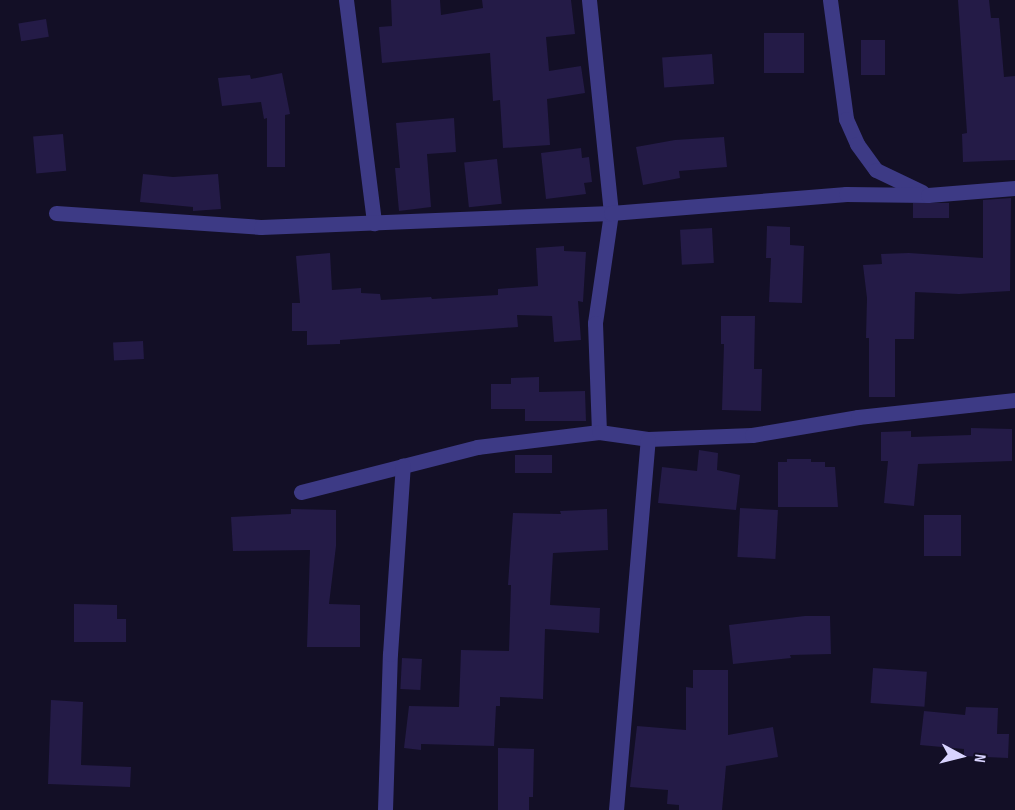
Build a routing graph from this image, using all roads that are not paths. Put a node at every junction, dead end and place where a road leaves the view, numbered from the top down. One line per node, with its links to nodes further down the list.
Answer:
1 (346, 0): 8 (street)
2 (589, 0): 7 (street)
3 (830, 0): 5 (street)
4 (1015, 188): 5 (street)
5 (928, 195): 7 (street)
6 (56, 213): 8 (street)
7 (611, 213): 8 (street); 10 (street)
8 (374, 223)
9 (1015, 400): 11 (street)
10 (599, 432): 11 (street); 12 (street)
11 (648, 439): 15 (street)
12 (404, 465): 13 (street); 14 (street)
13 (302, 492)
14 (385, 810)
15 (616, 810)

